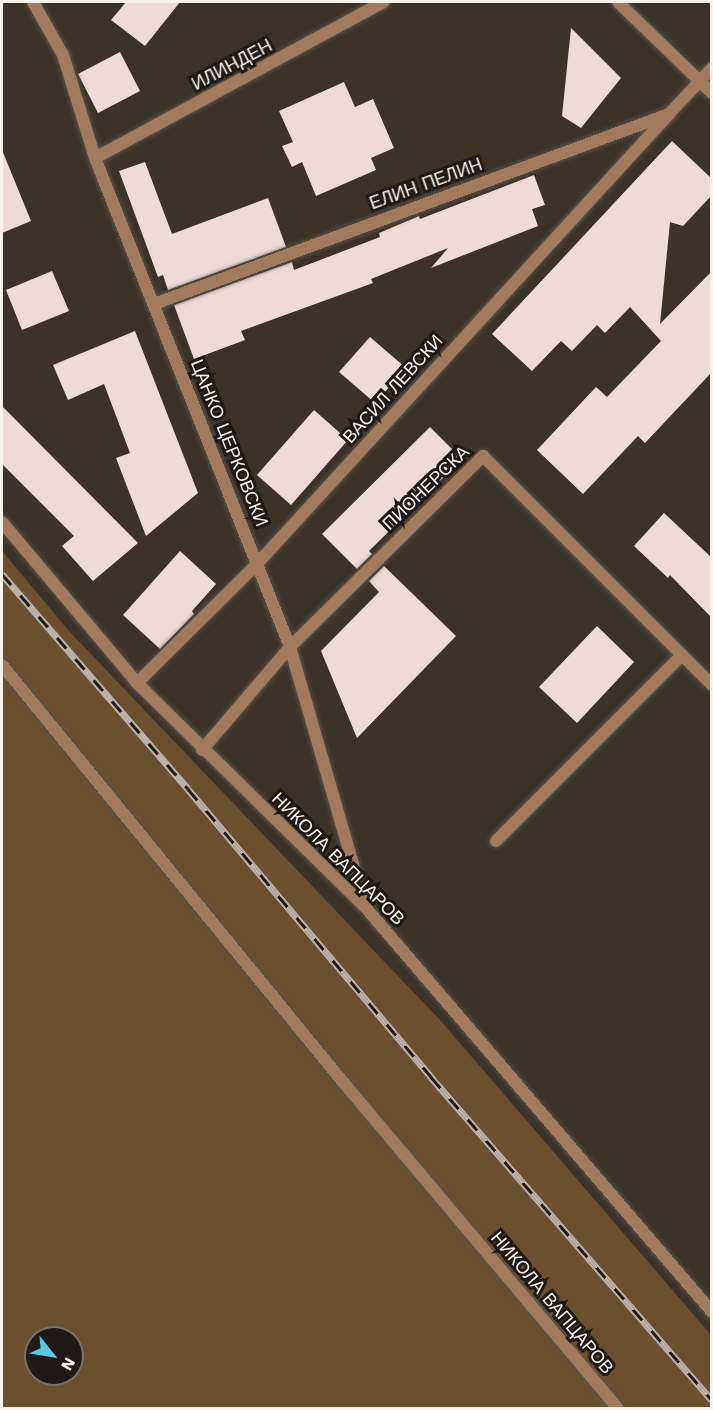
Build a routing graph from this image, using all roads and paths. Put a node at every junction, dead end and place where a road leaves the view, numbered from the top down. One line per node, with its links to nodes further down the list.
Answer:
1 (33, 2): 8 (street, ЦАНКО ЦЕРКОВСКИ)
2 (384, 2): 8 (street, ИЛИНДЕН)
3 (618, 2): 5 (street)
4 (711, 68): 5 (street)
5 (699, 81): 6 (street); 7 (street, ЕЛИН ПЕЛИН)
6 (711, 93)
7 (669, 114): 9 (street, ЕЛИН ПЕЛИН); 11 (street, ВАСИЛ ЛЕВСКИ)
8 (96, 158): 9 (street, ЦАНКО ЦЕРКОВСКИ)
9 (154, 304): 11 (street, ЦАНКО ЦЕРКОВСКИ)
10 (2, 522): 15 (street, НИКОЛА ВАПЦАРОВ)
11 (258, 564): 12 (street, ЦАНКО ЦЕРКОВСКИ); 15 (street, ВАСИЛ ЛЕВСКИ)
12 (290, 647): 13 (street, ПИОНЕРСКА); 17 (street, ПИОНЕРСКА); 19 (street, ЦАНКО ЦЕРКОВСКИ)
13 (682, 655): 16 (street, ПИОНЕРСКА); 18 (street)
14 (2, 665): 21 (street, НИКОЛА ВАПЦАРОВ)
15 (137, 683): 17 (street, НИКОЛА ВАПЦАРОВ)
16 (711, 685)
17 (202, 750): 19 (street, НИКОЛА ВАПЦАРОВ)
18 (496, 841)
19 (366, 908): 20 (street, НИКОЛА ВАПЦАРОВ)
20 (711, 1312)
21 (618, 1408)

